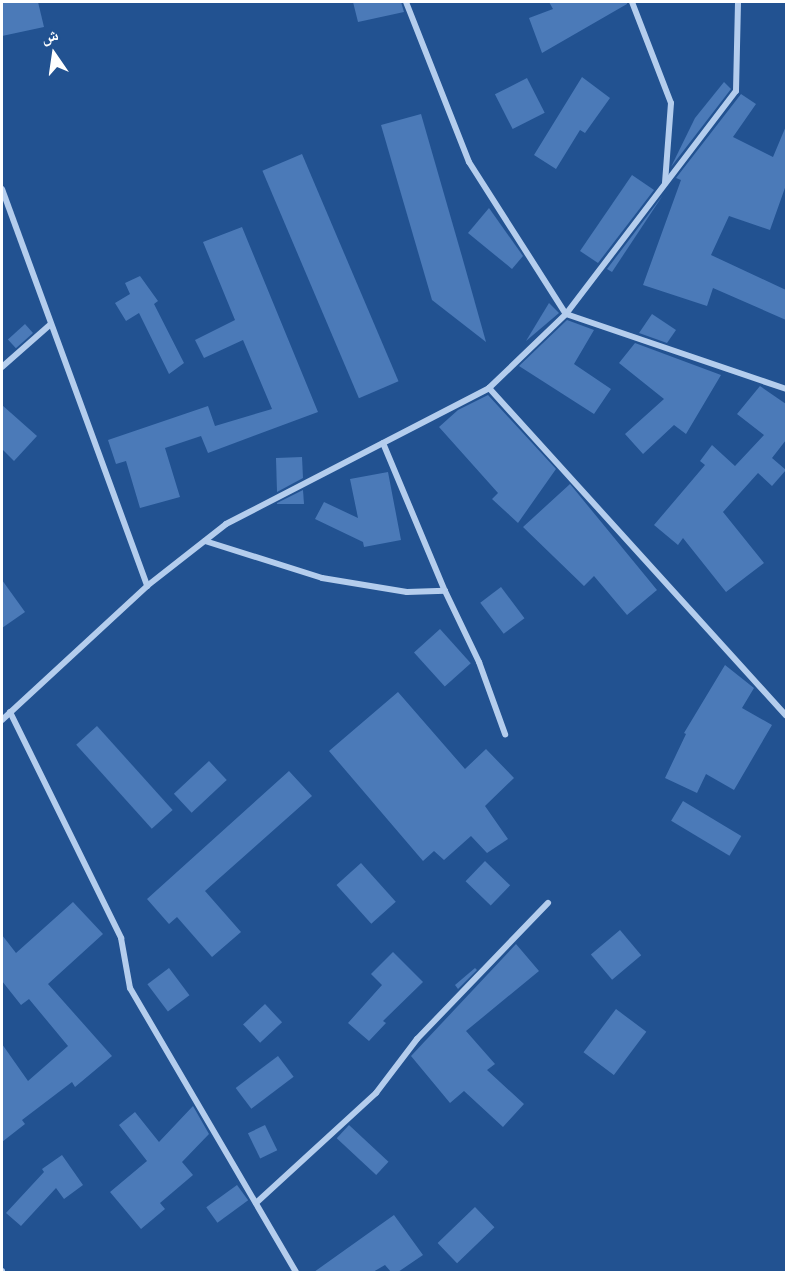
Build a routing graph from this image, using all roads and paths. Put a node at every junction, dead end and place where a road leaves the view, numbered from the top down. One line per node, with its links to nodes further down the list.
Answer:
1 (406, 2): 6 (street)
2 (632, 2): 4 (street)
3 (738, 2): 4 (street)
4 (665, 184): 6 (street)
5 (2, 189): 7 (street)
6 (566, 314): 9 (street); 10 (street)
7 (51, 324): 8 (street); 13 (street)
8 (2, 368)
9 (489, 388): 11 (street); 16 (street)
10 (786, 389)
11 (383, 443): 12 (street); 14 (street)
12 (205, 541): 13 (street); 14 (street)
13 (147, 586): 15 (street)
14 (445, 591): 18 (street)
15 (10, 712): 17 (street); 20 (street)
16 (786, 715)
17 (2, 720)
18 (505, 734)
19 (548, 903): 20 (street)
20 (256, 1203): 21 (street)
21 (296, 1272)

